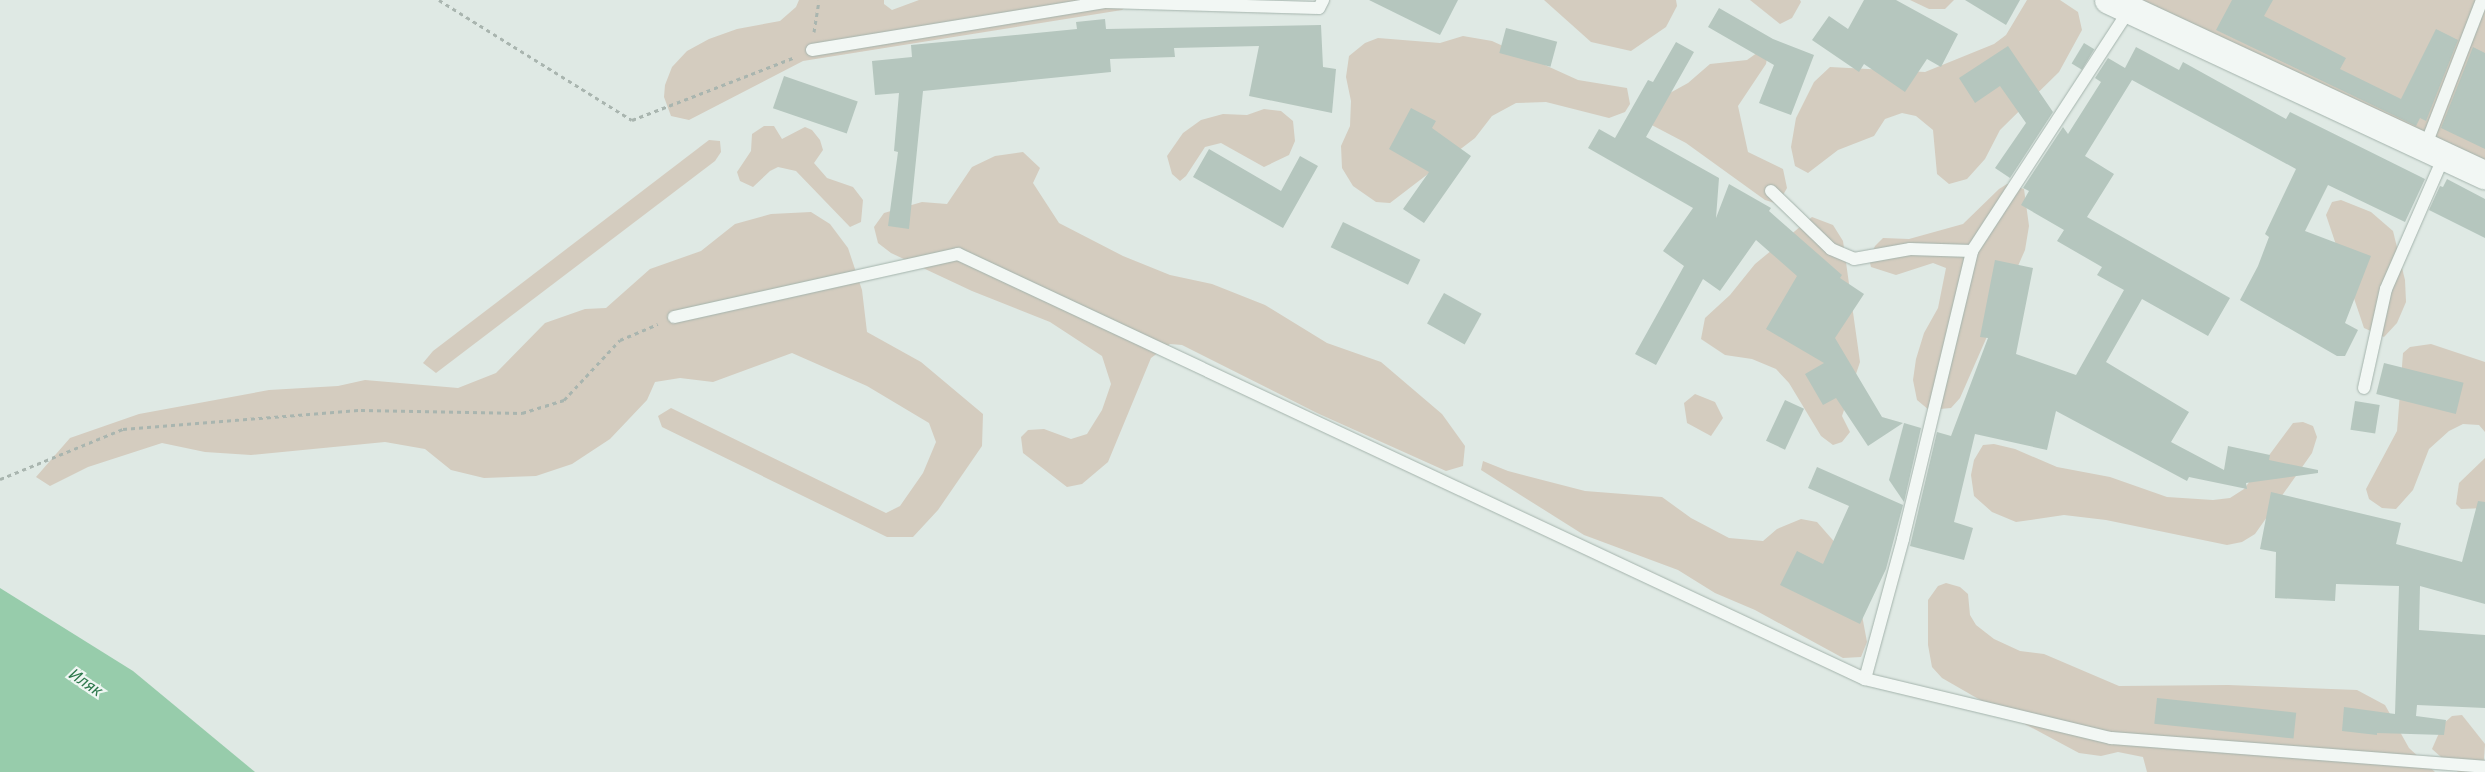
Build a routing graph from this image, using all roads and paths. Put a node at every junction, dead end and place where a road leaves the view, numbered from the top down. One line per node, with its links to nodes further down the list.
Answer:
1 (439, 0): 6 (path)
2 (819, 0): 6 (path)
3 (1323, 0): 6 (lane)
4 (2482, 0): 7 (lane)
5 (2120, 5): 7 (street); 10 (lane)
6 (812, 50)
7 (2435, 151): 8 (street); 12 (lane)
8 (2485, 174)
9 (1771, 191): 10 (lane)
10 (1972, 251): 14 (lane)
11 (674, 317): 13 (path); 14 (lane)
12 (2364, 388)
13 (0, 479)
14 (1865, 679): 15 (lane)
15 (2485, 767)

